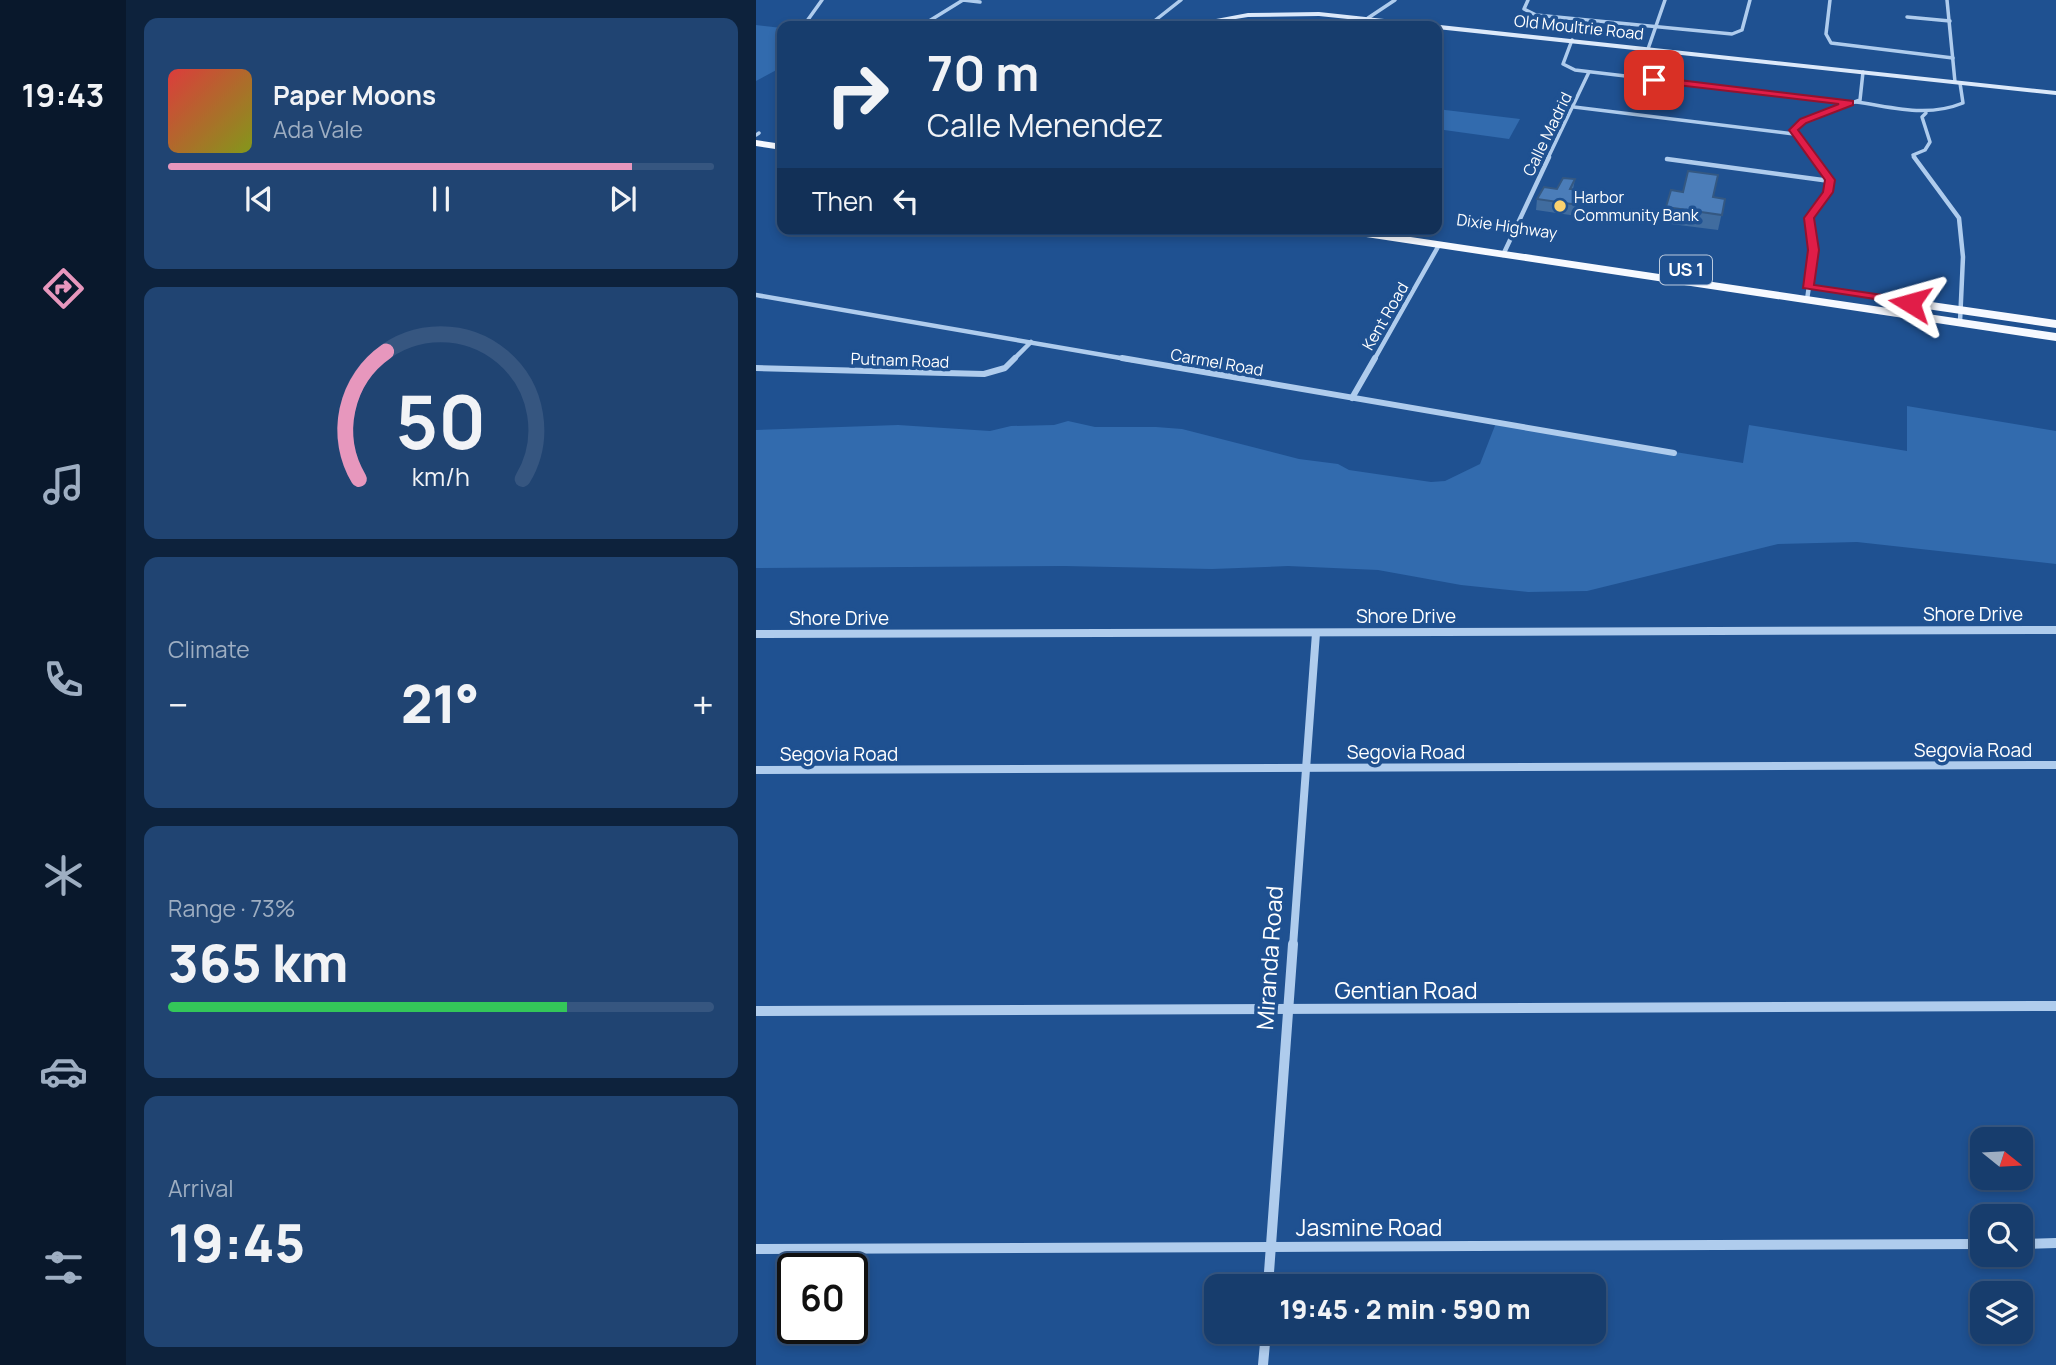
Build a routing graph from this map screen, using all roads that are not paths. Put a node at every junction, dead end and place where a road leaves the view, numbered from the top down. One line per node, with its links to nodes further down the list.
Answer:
1 (822, 0): 13 (street)
2 (963, 0): 10 (street); 14 (street)
3 (1181, 0): 15 (street)
4 (1395, 0): 12 (street)
5 (1528, 0): 19 (street)
6 (1665, 0): 19 (street)
7 (1750, 0): 19 (street)
8 (1830, 0): 23 (street)
9 (1947, 0): 18 (street)
10 (980, 2)
11 (1907, 17): 18 (street)
12 (1368, 18): 16 (main road, Old Moultrie Road); 17 (main road, Old Moultrie Road)
13 (807, 21)
14 (929, 21)
15 (1154, 21)
16 (1217, 21)
17 (1382, 21)
18 (1950, 21): 23 (street)
19 (1654, 27): 22 (street)
20 (1442, 28): 21 (main road, Old Moultrie Road)
21 (1572, 40): 22 (main road, Old Moultrie Road); 24 (street, Calle Madrid)
22 (1648, 49): 25 (main road, Old Moultrie Road)
23 (1954, 58): 26 (street)
24 (1589, 72): 28 (street); 29 (street, Calle Madrid)
25 (1863, 72): 26 (main road, Old Moultrie Road); 28 (street)
26 (1958, 82): 27 (main road, Old Moultrie Road); 30 (street)
27 (2056, 93)
28 (1853, 102): 30 (street); 31 (street)
29 (1574, 107): 31 (street); 40 (street, Calle Madrid)
30 (1926, 113): 43 (street)
31 (1794, 134): 36 (street)
32 (757, 136): 33 (main road); 34 (main road)
33 (777, 137)
34 (777, 145)
35 (1667, 159): 36 (street)
36 (1830, 181): 41 (street)
37 (1373, 235): 39 (main road, US 1)
38 (1438, 235): 40 (main road, Dixie Highway / US 1)
39 (1439, 245): 40 (main road, US 1); 48 (street, Kent Road)
40 (1505, 249): 41 (main road, US 1)
41 (1807, 294): 43 (main road, US 1)
42 (756, 295): 46 (street, Carmel Road)
43 (1961, 316): 44 (main road, US 1); 45 (main road, US 1)
44 (2056, 324)
45 (2056, 337)
46 (1031, 342): 47 (street, Putnam Road); 48 (street, Carmel Road)
47 (756, 368)
48 (1352, 398): 49 (street, Carmel Road)
49 (1674, 453)
50 (2056, 630): 51 (street, Shore Drive)
51 (1316, 632): 52 (street, Shore Drive); 54 (street, Miranda Road)
52 (756, 634)
53 (2056, 765): 54 (street, Segovia Road)
54 (1305, 768): 55 (street, Segovia Road); 57 (street, Miranda Road)
55 (756, 770)
56 (2056, 1006): 57 (street, Gentian Road)
57 (1289, 1010): 58 (street, Gentian Road); 62 (street, Miranda Road)
58 (756, 1011)
59 (2056, 1243): 61 (street)
60 (1970, 1244): 62 (street, Jasmine Road)
61 (2033, 1244)
62 (1270, 1248): 63 (street, Jasmine Road); 64 (street, Miranda Road)
63 (756, 1249)
64 (1269, 1274)
65 (1265, 1344): 66 (street)
66 (1263, 1365)

